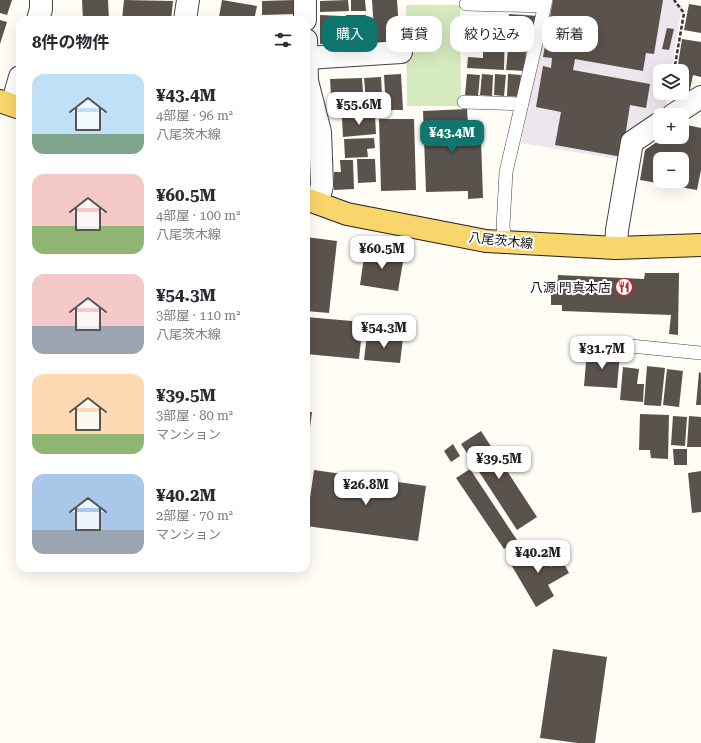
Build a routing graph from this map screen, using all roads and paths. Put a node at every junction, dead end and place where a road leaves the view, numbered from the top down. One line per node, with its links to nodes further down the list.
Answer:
1 (41, 0): 7 (street)
2 (188, 0): 8 (street)
3 (305, 0): 9 (street)
4 (674, 0): 12 (path)
5 (545, 3): 6 (lane); 17 (lane)
6 (466, 4)
7 (39, 16)
8 (186, 16)
9 (305, 16)
10 (401, 52): 11 (street)
11 (310, 58)
12 (675, 64)
13 (16, 89): 18 (street)
14 (310, 93): 21 (street)
15 (701, 97): 19 (street)
16 (464, 102): 17 (lane)
17 (521, 104): 22 (lane)
18 (11, 105)
19 (684, 108)
20 (653, 128): 24 (street)
21 (312, 201): 22 (main road, 八尾茨木線)
22 (506, 242): 24 (main road, 八尾茨木線)
23 (701, 245): 24 (main road, 八尾茨木線)
24 (616, 248)
25 (631, 346): 26 (lane)
26 (701, 353)

